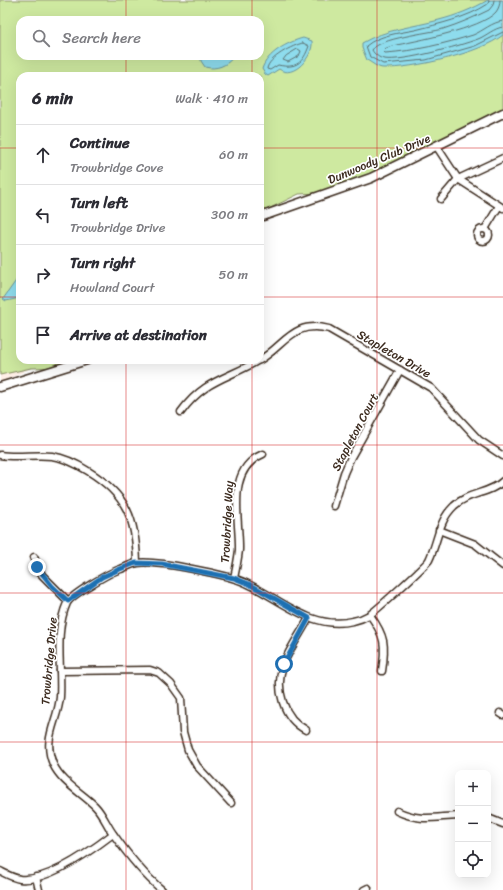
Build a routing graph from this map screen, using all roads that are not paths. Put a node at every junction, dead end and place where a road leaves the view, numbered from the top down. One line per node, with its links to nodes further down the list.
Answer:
1 (503, 113): 2 (street, Dunwoody Club Drive)
2 (437, 147): 4 (street); 7 (street, Dunwoody Club Drive)
3 (503, 158): 4 (street)
4 (458, 179): 5 (street); 6 (street)
5 (441, 199)
6 (501, 207): 8 (street)
7 (264, 216)
8 (486, 229)
9 (264, 357): 12 (street, Stapleton Drive)
10 (74, 364): 13 (street)
11 (252, 364): 14 (street, Stapleton Drive)
12 (400, 370): 17 (street, Stapleton Drive); 19 (street, Stapleton Court)
13 (0, 387)
14 (181, 412)
15 (262, 454): 24 (street, Trowbridge Way)
16 (0, 455): 22 (street)
17 (503, 456)
18 (503, 481): 20 (street)
19 (334, 506)
20 (439, 530): 23 (street); 26 (street)
21 (34, 557): 25 (street)
22 (136, 563): 24 (street); 25 (street)
23 (503, 566)
24 (234, 578): 27 (street)
25 (68, 601): 28 (street, Trowbridge Drive)
26 (370, 615): 27 (street); 29 (street)
27 (309, 618): 30 (street)
28 (60, 671): 31 (street); 36 (street, Trowbridge Drive)
29 (382, 671)
30 (306, 730)
31 (231, 804)
32 (397, 811): 33 (street)
33 (455, 816)
34 (491, 819): 35 (street)
35 (503, 824)
36 (113, 834): 38 (street); 40 (street, Trowbridge Drive)
37 (0, 871): 38 (street)
38 (36, 878): 39 (street)
39 (39, 890)
40 (162, 890)

